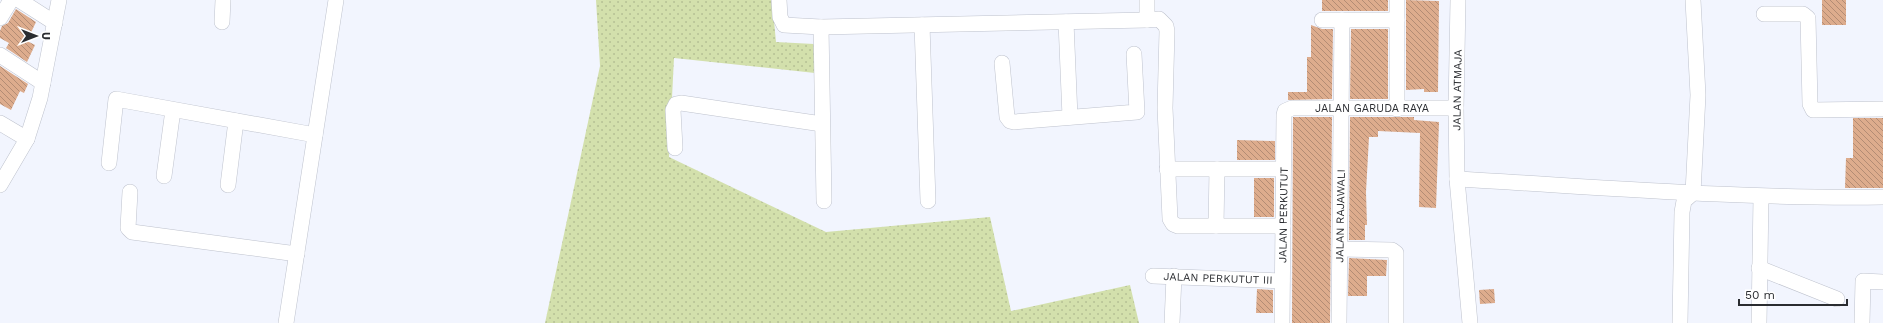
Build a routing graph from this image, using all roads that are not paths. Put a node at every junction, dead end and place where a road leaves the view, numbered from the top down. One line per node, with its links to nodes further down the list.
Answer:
1 (12, 0): 12 (street)
2 (19, 0): 19 (street)
3 (59, 0): 19 (street)
4 (223, 0): 17 (street)
5 (336, 0): 36 (street)
6 (779, 0): 21 (street)
7 (1147, 0): 13 (street)
8 (1397, 0): 16 (street)
9 (1458, 0): 26 (street, JALAN ATMAJA)
10 (1693, 0): 48 (street)
11 (1764, 14): 30 (street)
12 (0, 18)
13 (1147, 20): 18 (street); 40 (street)
14 (1322, 20): 15 (street)
15 (1342, 20): 16 (street); 28 (street, JALAN RAJAWALI)
16 (1397, 20): 29 (street)
17 (222, 22)
18 (1066, 22): 20 (street); 32 (street)
19 (55, 23): 25 (street)
20 (922, 25): 21 (street); 52 (street)
21 (821, 27): 35 (street)
22 (1134, 54): 32 (street)
23 (0, 55): 25 (street)
24 (1002, 63): 32 (street)
25 (43, 83): 37 (street)
26 (1456, 108): 29 (street, JALAN GARUDA RAYA); 44 (street, JALAN ATMAJA)
27 (1288, 109): 28 (street, JALAN GARUDA RAYA); 42 (street, JALAN PERKUTUT)
28 (1342, 109): 29 (street, JALAN GARUDA RAYA); 55 (street, JALAN RAJAWALI)
29 (1397, 109)
30 (1883, 109)
31 (173, 110): 33 (street); 39 (street); 43 (street)
32 (1070, 117)
33 (236, 121): 36 (street); 46 (street)
34 (0, 123): 37 (street)
35 (822, 124): 38 (street); 51 (street)
36 (315, 135): 56 (street)
37 (27, 139): 45 (street)
38 (675, 148)
39 (109, 164)
40 (1167, 168): 41 (street); 53 (street)
41 (1217, 169): 42 (street); 53 (street)
42 (1283, 170): 54 (street, JALAN PERKUTUT)
43 (164, 176)
44 (1457, 179): 48 (street); 68 (street, JALAN ATMAJA)
45 (0, 185)
46 (228, 185)
47 (130, 192): 56 (street)
48 (1694, 193): 49 (street); 69 (street)
49 (1761, 197): 50 (street); 57 (street)
50 (1883, 197)
51 (824, 201)
52 (928, 202)
53 (1216, 226): 54 (street)
54 (1283, 226): 60 (street, JALAN PERKUTUT)
55 (1340, 250): 66 (street, JALAN RAJAWALI); 67 (street)
56 (297, 254): 63 (street)
57 (1759, 268): 62 (street); 70 (street)
58 (1153, 276): 59 (street, JALAN PERKUTUT III)
59 (1174, 276): 60 (street, JALAN PERKUTUT III); 64 (street)
60 (1282, 280): 65 (street, JALAN PERKUTUT)
61 (1883, 282): 71 (street)
62 (1836, 299)
63 (286, 323)
64 (1172, 323)
65 (1282, 323)
66 (1339, 323)
67 (1396, 323)
68 (1470, 323)
69 (1680, 323)
70 (1759, 323)
71 (1862, 323)

